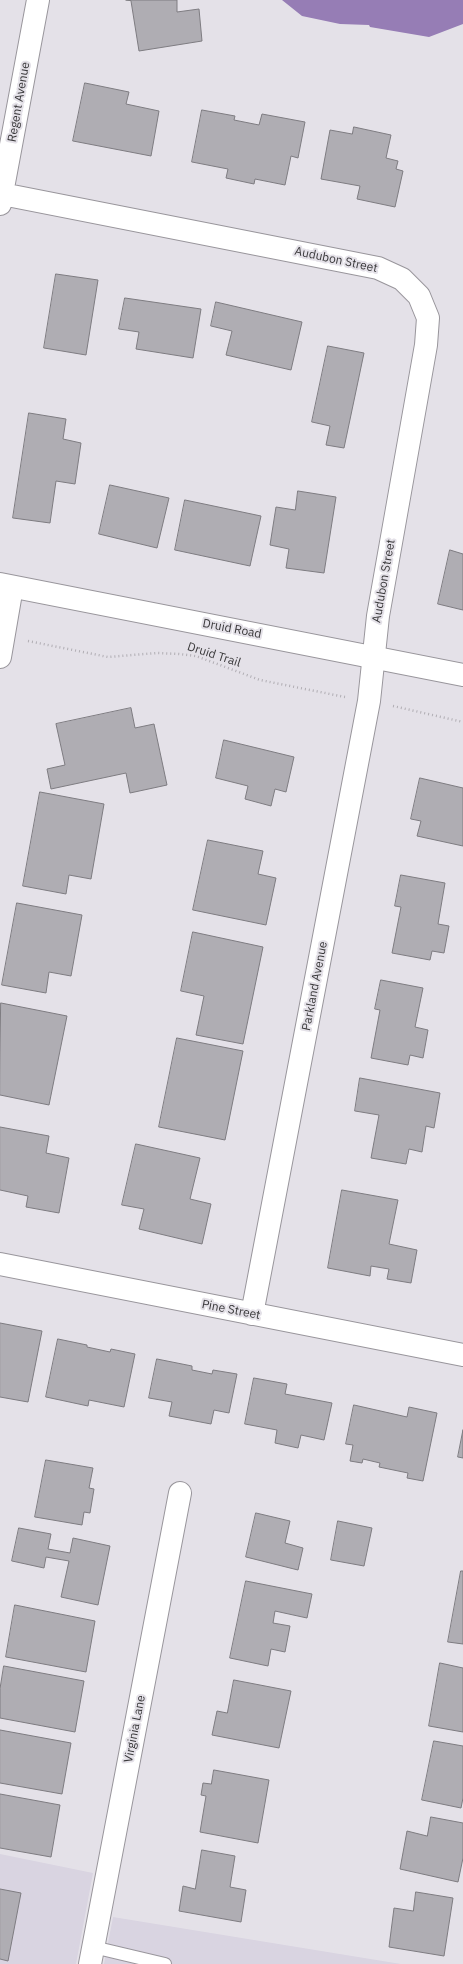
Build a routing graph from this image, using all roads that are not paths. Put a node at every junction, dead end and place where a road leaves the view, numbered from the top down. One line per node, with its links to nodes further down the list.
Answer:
1 (38, 0): 2 (street, Regent Avenue)
2 (1, 199): 5 (street, Audubon Street)
3 (6, 586): 4 (street); 5 (street, Druid Road)
4 (0, 657)
5 (374, 657): 6 (street, Druid Road); 8 (street, Parkland Avenue)
6 (463, 675)
7 (0, 1264): 8 (street, Pine Street)
8 (252, 1314): 9 (street, Pine Street)
9 (463, 1355)
10 (180, 1493): 11 (street, Virginia Lane)
11 (92, 1956): 12 (lane)
12 (165, 1964)

